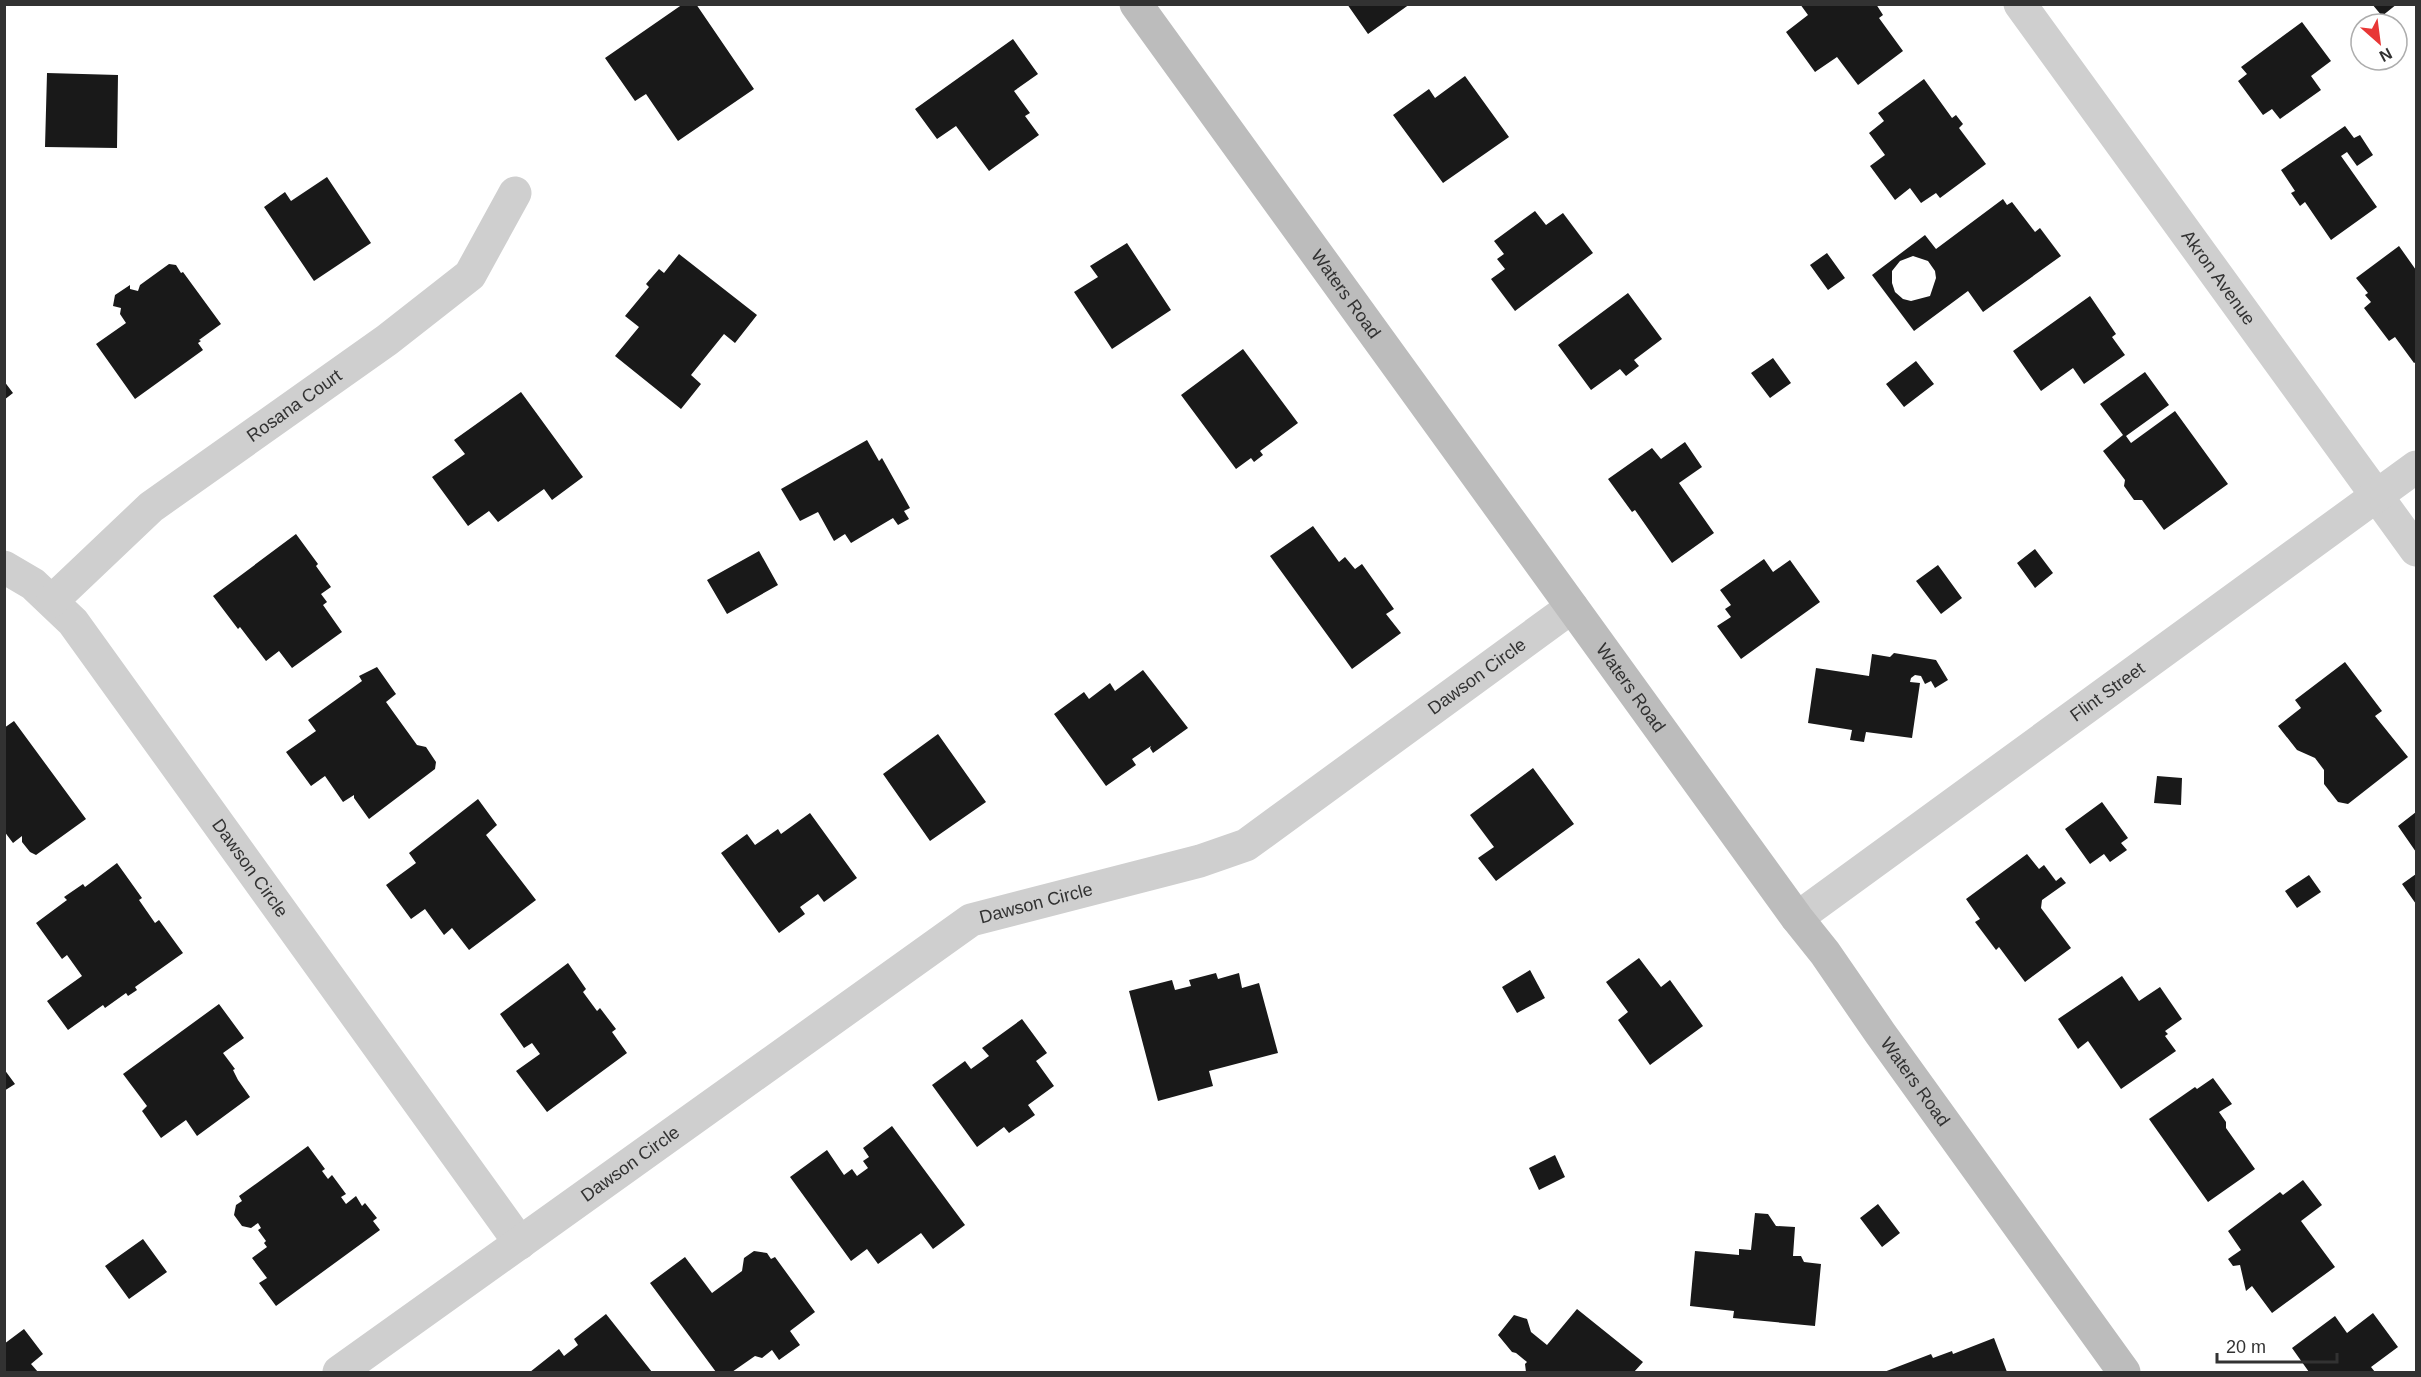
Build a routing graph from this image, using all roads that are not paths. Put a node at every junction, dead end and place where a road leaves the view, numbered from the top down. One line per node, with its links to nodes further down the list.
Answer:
1 (1136, 4): 9 (street, Waters Road)
2 (2020, 4): 5 (street, Akron Avenue)
3 (515, 193): 8 (street, Rosana Court)
4 (2416, 467): 5 (street, Flint Street)
5 (2377, 496): 6 (street, Akron Avenue); 10 (street, Flint Street)
6 (2416, 550)
7 (4, 567): 8 (street, Dawson Circle)
8 (52, 601): 11 (street, Dawson Circle)
9 (1572, 607): 10 (street, Waters Road); 11 (street, Dawson Circle)
10 (1797, 918): 13 (street, Waters Road)
11 (520, 1243): 12 (street, Dawson Circle)
12 (339, 1372)
13 (2124, 1372)

